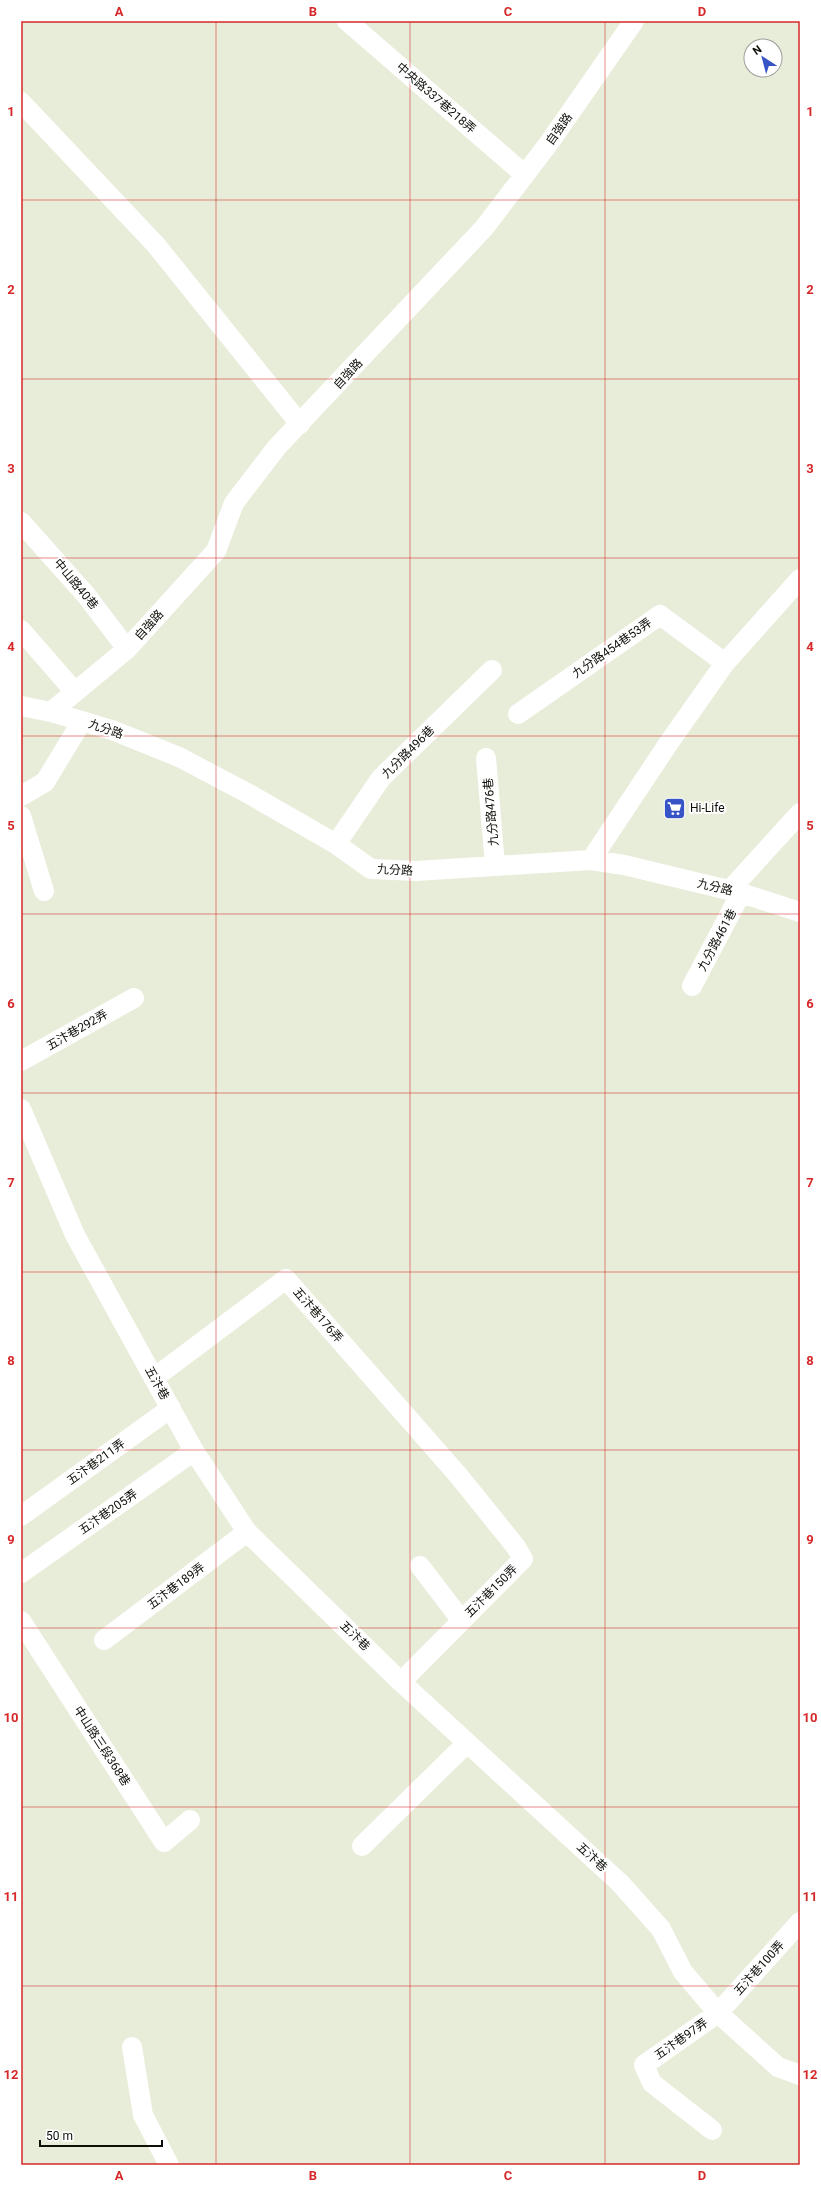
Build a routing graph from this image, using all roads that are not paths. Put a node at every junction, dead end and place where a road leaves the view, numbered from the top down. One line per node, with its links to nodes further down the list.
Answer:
1 (347, 21): 4 (street, 中央路337巷218弄)
2 (634, 21): 4 (street, 自強路)
3 (21, 102): 5 (street)
4 (525, 175): 5 (street, 自強路)
5 (300, 424): 9 (street, 自強路)
6 (21, 522): 9 (street, 中山路40巷)
7 (800, 580): 10 (street)
8 (21, 630): 12 (street)
9 (128, 649): 12 (street, 自強路)
10 (725, 663): 15 (street, 九分路454巷53弄); 22 (street)
11 (492, 670): 21 (street, 九分路496巷)
12 (75, 692): 14 (street, 自強路)
13 (21, 706): 14 (street, 九分路)
14 (50, 712): 16 (street, 九分路)
15 (518, 714)
16 (82, 721): 18 (street); 21 (street, 九分路)
17 (486, 758): 23 (street, 九分路476巷)
18 (21, 796)
19 (800, 813): 25 (street, 九分路461巷)
20 (21, 816): 24 (street)
21 (336, 844): 23 (street, 九分路)
22 (591, 860): 23 (street, 九分路); 25 (street, 九分路)
23 (495, 865)
24 (44, 891)
25 (735, 892): 26 (street, 九分路); 27 (street, 九分路461巷)
26 (800, 912)
27 (692, 986)
28 (134, 998): 29 (street, 五汴巷292弄)
29 (21, 1061)
30 (21, 1109): 31 (street, 五汴巷)
31 (154, 1378): 32 (street, 五汴巷); 34 (street, 五汴巷176弄)
32 (171, 1408): 33 (street, 五汴巷); 35 (street, 五汴巷211弄)
33 (194, 1451): 36 (street, 五汴巷); 38 (street, 五汴巷205弄)
34 (458, 1475): 39 (street, 五汴巷150弄)
35 (21, 1516)
36 (247, 1532): 41 (street, 五汴巷189弄); 42 (street, 五汴巷)
37 (420, 1566): 39 (street)
38 (21, 1573)
39 (462, 1621): 42 (street, 五汴巷150弄)
40 (21, 1622): 44 (street, 中山路三段368巷)
41 (104, 1640)
42 (401, 1682): 43 (street, 五汴巷)
43 (467, 1743): 45 (street); 47 (street, 五汴巷)
44 (190, 1820)
45 (362, 1846)
46 (800, 1922): 47 (street, 五汴巷100弄)
47 (718, 2013): 49 (street, 五汴巷); 50 (street, 五汴巷97弄)
48 (132, 2047): 51 (street)
49 (800, 2075)
50 (712, 2130)
51 (169, 2165)

